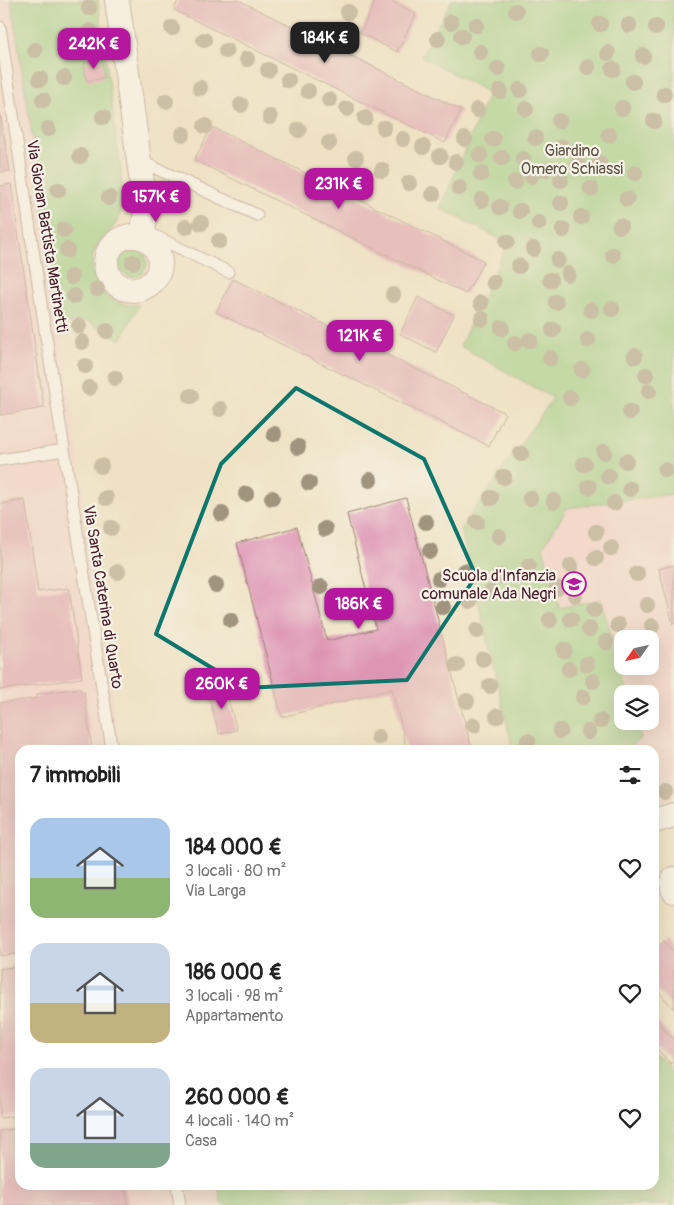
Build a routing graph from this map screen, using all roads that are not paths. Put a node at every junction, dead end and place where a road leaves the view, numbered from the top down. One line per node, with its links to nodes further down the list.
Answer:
1 (116, 0): 3 (street)
2 (0, 27): 7 (lane, Via Giovan Battista Martinetti)
3 (138, 160): 4 (lane); 5 (street)
4 (257, 215)
5 (142, 234): 6 (lane)
6 (228, 272)
7 (64, 450): 8 (lane); 9 (lane, Via Santa Caterina di Quarto)
8 (0, 460)
9 (111, 745)
10 (674, 815): 11 (street)
11 (659, 820)
12 (674, 879): 13 (street)
13 (674, 891)
14 (178, 1190): 15 (lane)
15 (180, 1205)

